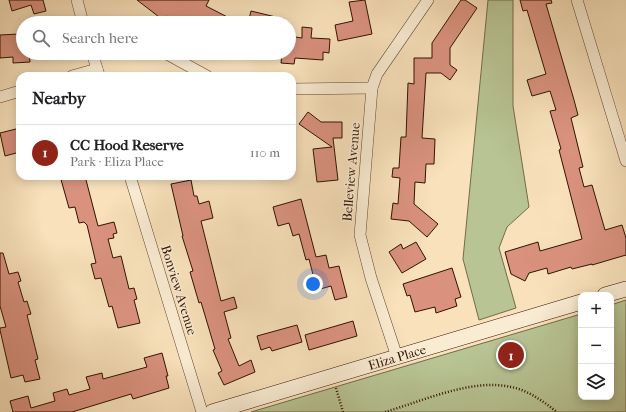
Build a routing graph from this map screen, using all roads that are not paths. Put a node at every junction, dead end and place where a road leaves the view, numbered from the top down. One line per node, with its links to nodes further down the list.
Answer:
1 (77, 0): 4 (street)
2 (428, 0): 9 (street, Belleview Avenue)
3 (577, 0): 13 (street)
4 (82, 16)
5 (94, 60): 7 (street)
6 (178, 60): 8 (street)
7 (98, 72)
8 (200, 72)
9 (372, 88): 10 (street); 18 (street, Belleview Avenue)
10 (296, 89)
11 (16, 92): 12 (street)
12 (0, 97)
13 (626, 161)
14 (131, 180): 19 (street, Bonview Avenue)
15 (626, 289): 16 (street)
16 (614, 292)
17 (578, 303): 18 (street, Eliza Place)
18 (398, 357): 20 (street, Eliza Place)
19 (202, 412)
20 (212, 412)

